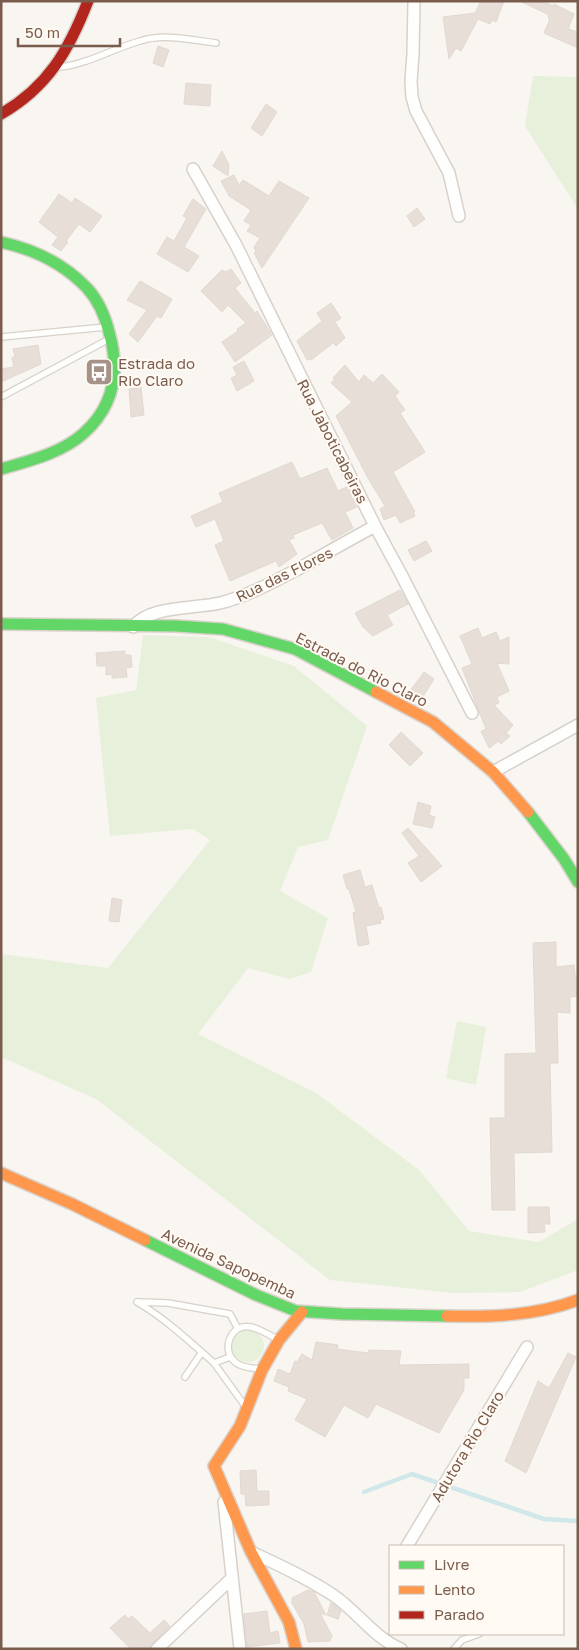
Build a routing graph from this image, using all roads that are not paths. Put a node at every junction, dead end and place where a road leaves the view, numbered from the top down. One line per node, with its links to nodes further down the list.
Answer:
1 (88, 1): 4 (main road)
2 (414, 1): 7 (street)
3 (216, 43): 4 (lane)
4 (55, 68): 5 (main road)
5 (1, 114)
6 (193, 169): 13 (street, Rua Jaboticabeiras)
7 (459, 216)
8 (1, 242): 9 (main road)
9 (110, 332): 10 (lane); 11 (lane); 12 (main road)
10 (1, 337)
11 (1, 397)
12 (1, 470)
13 (375, 526): 15 (street, Rua das Flores); 16 (street, Rua Jaboticabeiras)
14 (1, 624): 15 (main road, Estrada do Rio Claro)
15 (133, 627): 18 (main road, Estrada do Rio Claro)
16 (472, 712)
17 (578, 725): 18 (street)
18 (493, 772): 19 (main road, Estrada do Rio Claro)
19 (578, 882)
20 (1, 1173): 22 (main road, Avenida Sapopemba)
21 (578, 1300): 22 (main road, Avenida Sapopemba)
22 (302, 1312): 24 (main road)
23 (238, 1329): 24 (lane); 26 (lane); 27 (lane)
24 (279, 1340): 29 (main road)
25 (527, 1347): 33 (street, Adutora Rio Claro)
26 (202, 1352): 28 (lane); 30 (lane)
27 (230, 1357): 28 (lane); 29 (lane)
28 (214, 1363): 31 (lane)
29 (262, 1370): 31 (main road)
30 (185, 1377)
31 (248, 1409): 32 (main road)
32 (224, 1492): 34 (main road); 35 (street)
33 (408, 1545)
34 (251, 1552): 39 (main road); 40 (street)
35 (232, 1578): 37 (street); 38 (street)
36 (476, 1635): 41 (lane)
37 (157, 1649)
38 (240, 1649)
39 (296, 1649)
40 (402, 1649)
41 (454, 1649)

